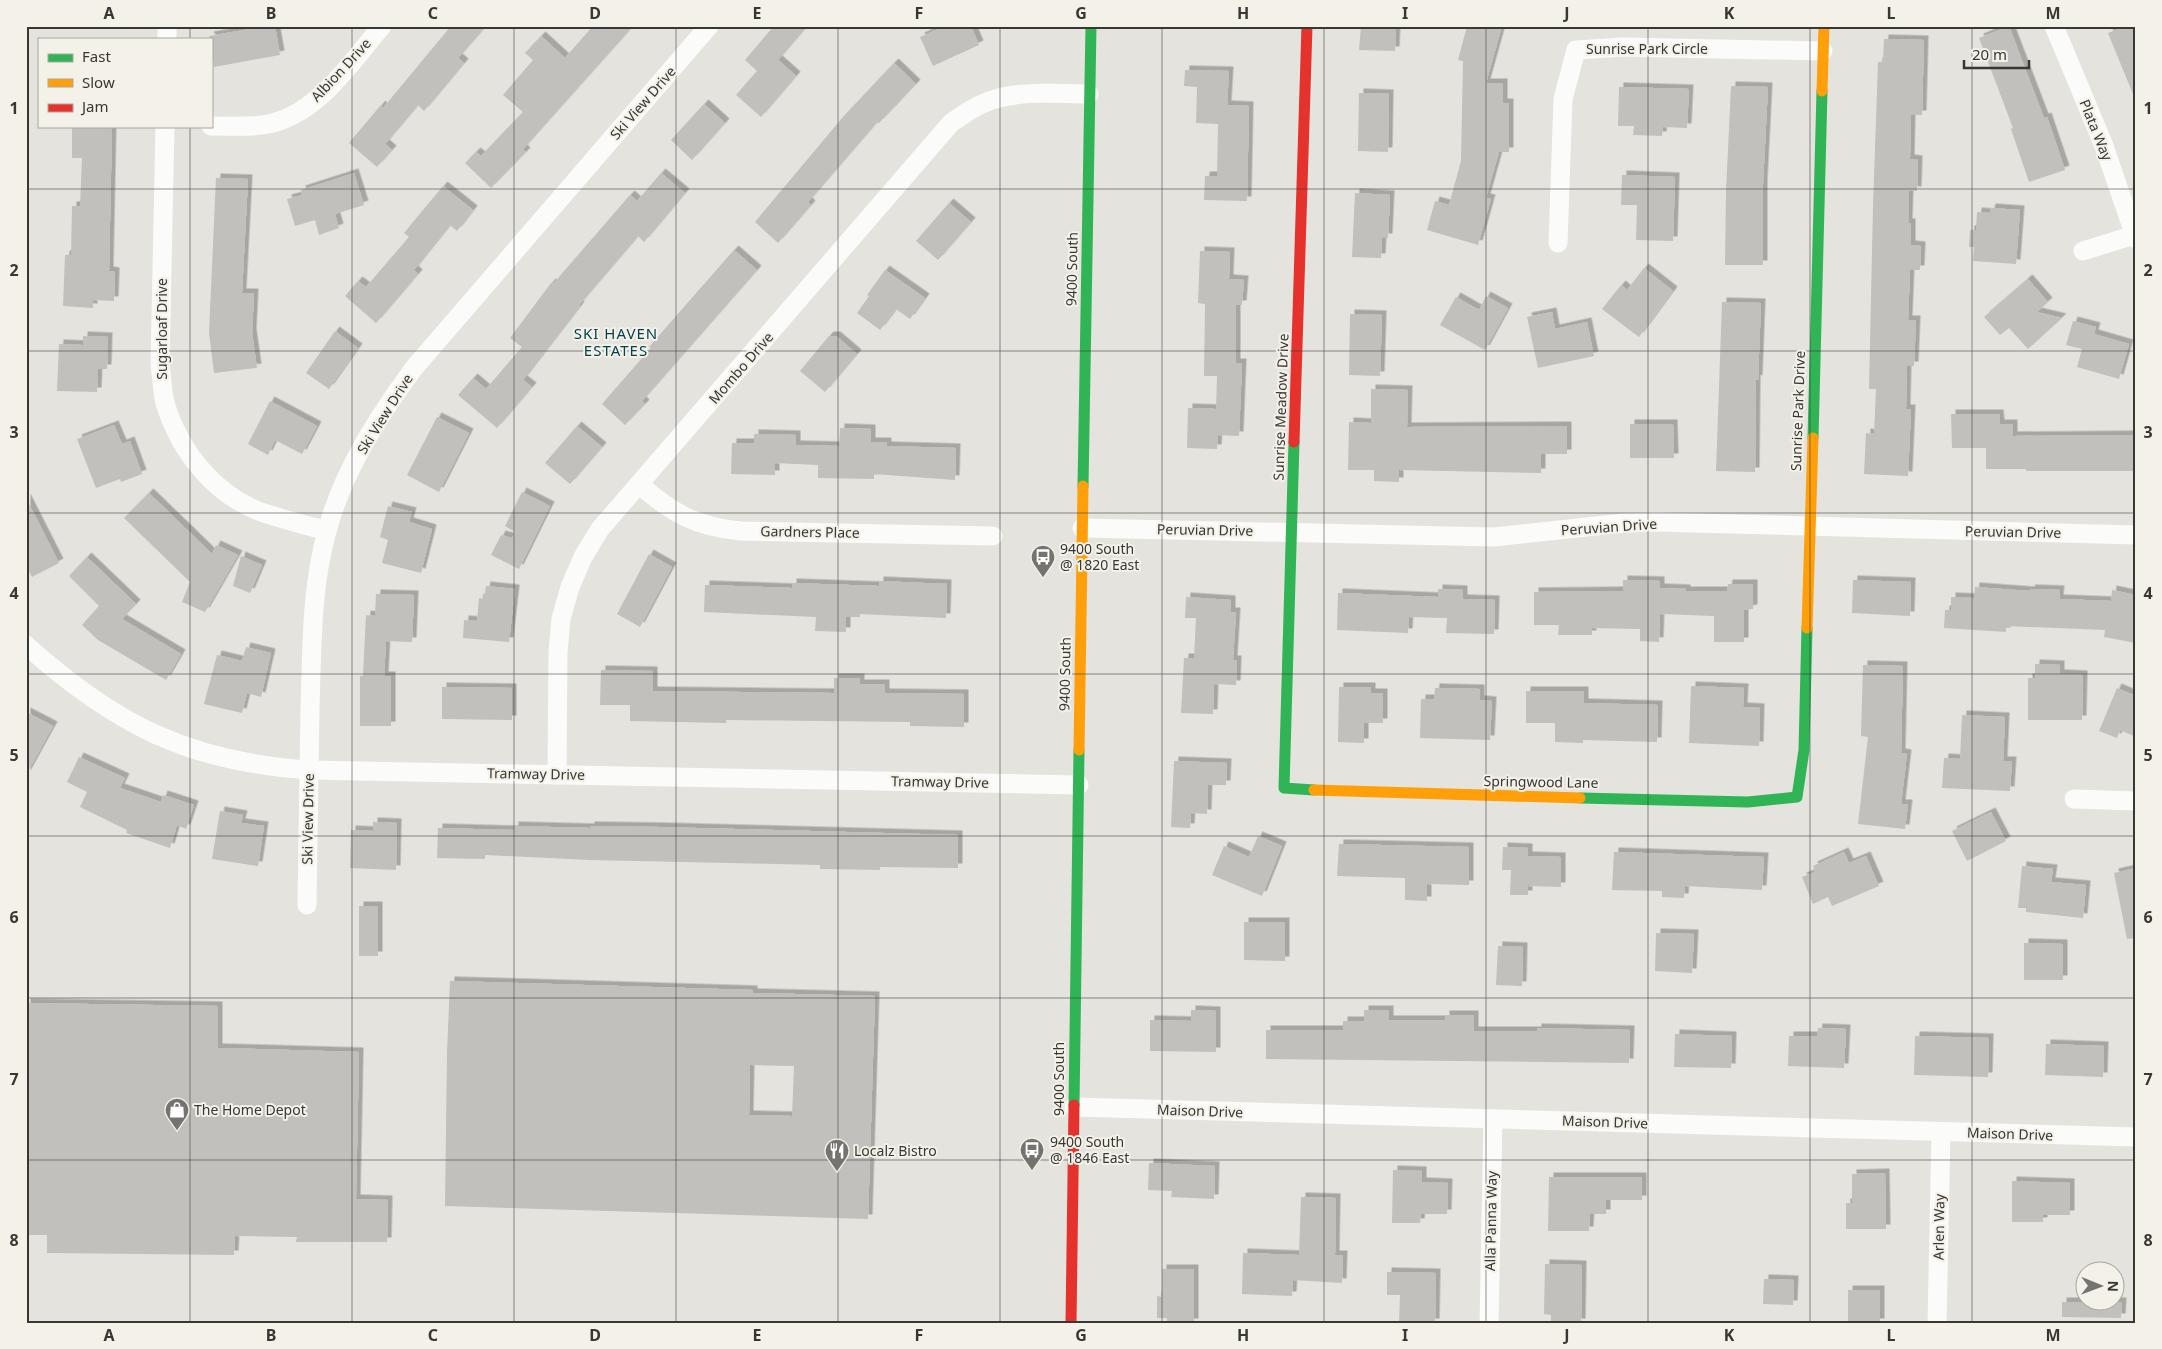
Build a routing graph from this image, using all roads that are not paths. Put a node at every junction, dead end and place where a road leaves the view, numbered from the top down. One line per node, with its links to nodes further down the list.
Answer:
1 (382, 26): 9 (street, Albion Drive)
2 (709, 26): 17 (street, Ski View Drive)
3 (1091, 26): 8 (street, 9400 South)
4 (1307, 26): 18 (street, Sunrise Meadow Drive)
5 (1824, 26): 7 (street, Sunrise Park Drive)
6 (2054, 26): 11 (street, Plata Way)
7 (1823, 51): 12 (street, Sunrise Park Circle); 15 (street, Sunrise Park Drive)
8 (1090, 94): 14 (street, Mombo Drive); 16 (street, 9400 South)
9 (212, 126)
10 (165, 128): 17 (street, Sugarloaf Drive)
11 (2135, 237): 13 (street, Plata Way)
12 (1558, 243)
13 (2083, 251)
14 (640, 485): 20 (street, Gardners Place); 23 (street, Mombo Drive)
15 (1810, 527): 18 (street, Peruvian Drive); 19 (street, Peruvian Drive); 26 (street, Sunrise Park Drive)
16 (1082, 528): 18 (street, Peruvian Drive); 24 (street, 9400 South)
17 (327, 531): 22 (street, Ski View Drive)
18 (1292, 533): 25 (street, Sunrise Meadow Drive)
19 (2136, 535)
20 (993, 536)
21 (26, 645): 22 (street, Tramway Drive)
22 (309, 770): 23 (street, Tramway Drive); 29 (street, Ski View Drive)
23 (556, 774): 24 (street, Tramway Drive)
24 (1079, 785): 30 (street, 9400 South)
25 (1284, 788): 26 (street, Springwood Lane)
26 (1797, 797)
27 (2074, 799): 28 (street)
28 (2136, 801)
29 (307, 905)
30 (1074, 1107): 31 (street, Maison Drive); 34 (street, 9400 South)
31 (1493, 1119): 32 (street, Maison Drive); 35 (street, Alla Panna Way)
32 (1941, 1132): 33 (street, Maison Drive); 36 (street, Arlen Way)
33 (2136, 1137)
34 (1071, 1323)
35 (1489, 1323)
36 (1937, 1323)

